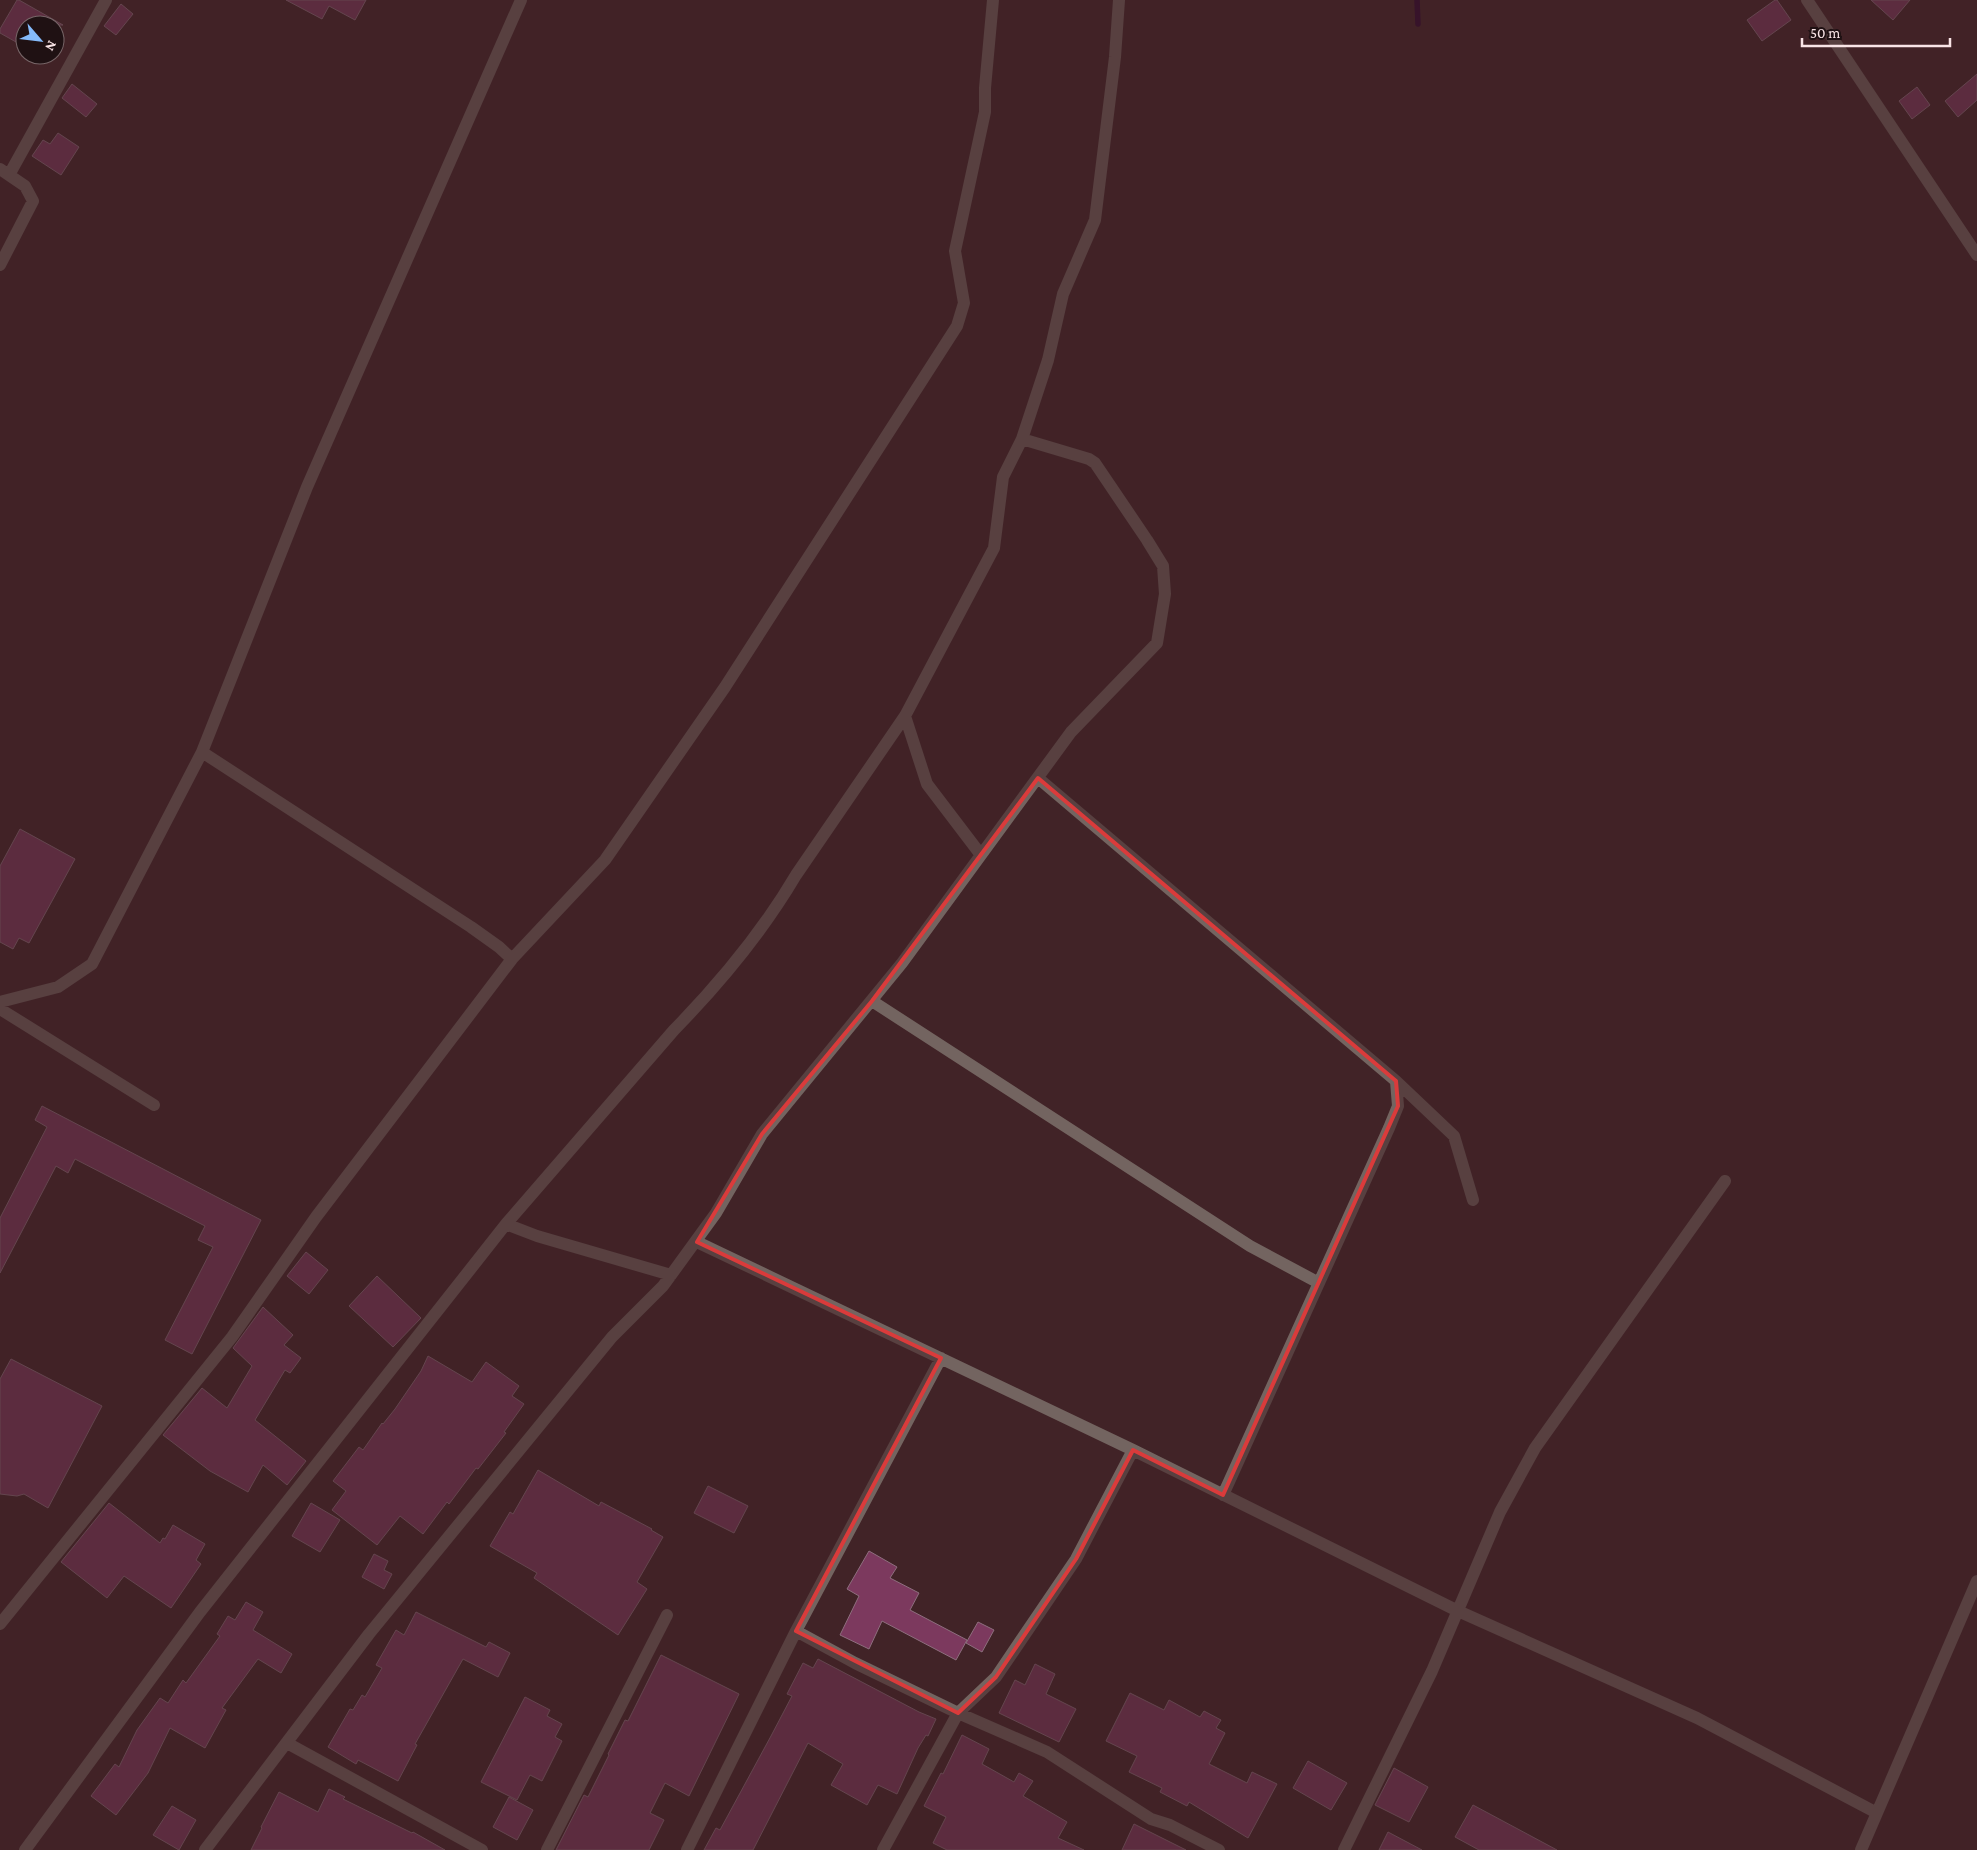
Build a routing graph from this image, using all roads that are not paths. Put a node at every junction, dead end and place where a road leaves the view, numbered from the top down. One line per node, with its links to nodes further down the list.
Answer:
1 (106, 0): 6 (street)
2 (521, 0): 11 (street)
3 (993, 0): 14 (street)
4 (1119, 0): 9 (street)
5 (1807, 0): 7 (street)
6 (5, 172): 8 (street)
7 (1977, 255)
8 (0, 265)
9 (1022, 439): 10 (street); 12 (street)
10 (905, 716): 13 (street); 22 (street)
11 (202, 752): 14 (street); 16 (street)
12 (1038, 778): 13 (street); 18 (street)
13 (981, 855): 15 (street)
14 (512, 959): 32 (street)
15 (872, 1000): 23 (street); 25 (street)
16 (0, 1002)
17 (0, 1009): 19 (street)
18 (1396, 1081): 21 (street); 25 (street)
19 (154, 1105)
20 (1724, 1181): 30 (street)
21 (1473, 1200)
22 (506, 1224): 24 (street); 37 (street)
23 (697, 1242): 24 (street); 26 (street)
24 (671, 1275): 35 (street)
25 (1319, 1283): 28 (street)
26 (941, 1358): 27 (street); 33 (street)
27 (1133, 1450): 28 (street); 34 (street)
28 (1223, 1494): 30 (street)
29 (1977, 1581): 36 (street)
30 (1458, 1611): 36 (street); 44 (street)
31 (667, 1615): 40 (street)
32 (0, 1624)
33 (796, 1631): 34 (street); 41 (street)
34 (958, 1713): 42 (street); 43 (street)
35 (287, 1743): 38 (street); 39 (street)
36 (1877, 1813): 45 (street)
37 (25, 1850)
38 (205, 1850)
39 (482, 1850)
40 (547, 1850)
41 (687, 1850)
42 (883, 1850)
43 (1219, 1850)
44 (1344, 1850)
45 (1861, 1850)

